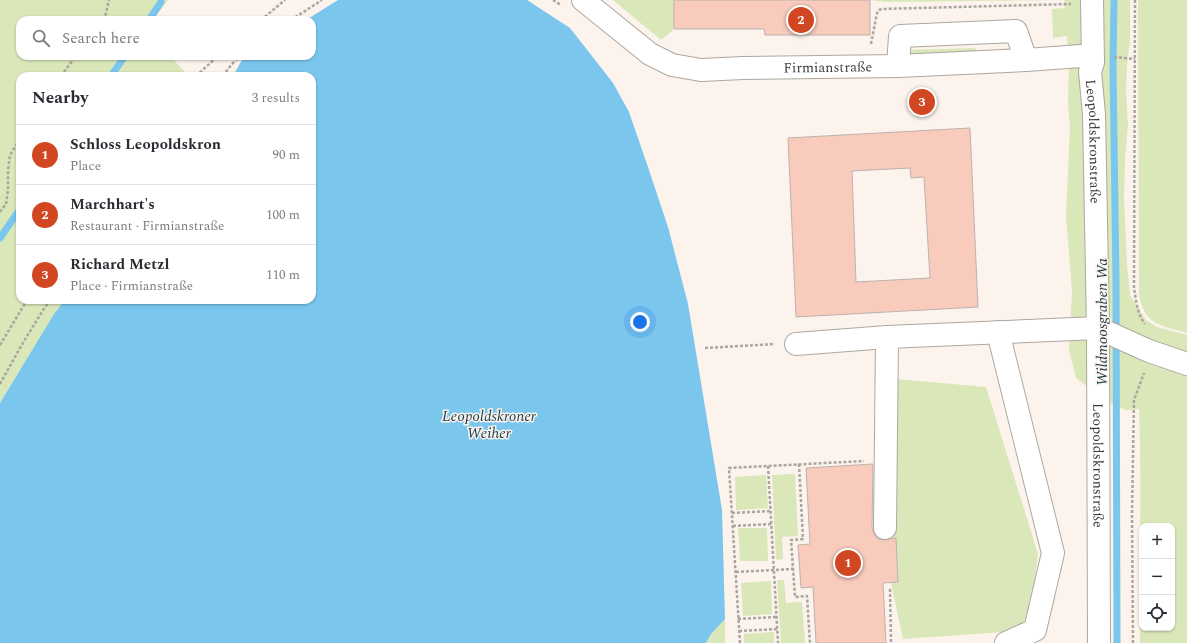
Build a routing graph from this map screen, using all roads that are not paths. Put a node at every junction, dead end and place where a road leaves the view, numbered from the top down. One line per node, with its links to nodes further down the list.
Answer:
1 (584, 0): 5 (street, Firmianstraße)
2 (1085, 2): 4 (street, Leopoldskronstraße)
3 (1026, 60): 4 (street, Firmianstraße); 5 (street, Firmianstraße); 5 (street)
4 (1093, 62): 6 (street, Leopoldskronstraße)
5 (898, 66)
6 (1102, 330): 7 (street); 10 (street); 13 (street, Leopoldskronstraße)
7 (998, 332): 8 (street); 12 (street)
8 (887, 338): 9 (street); 11 (street)
9 (796, 344)
10 (1187, 364)
11 (885, 528)
12 (1006, 643)
13 (1099, 643)

